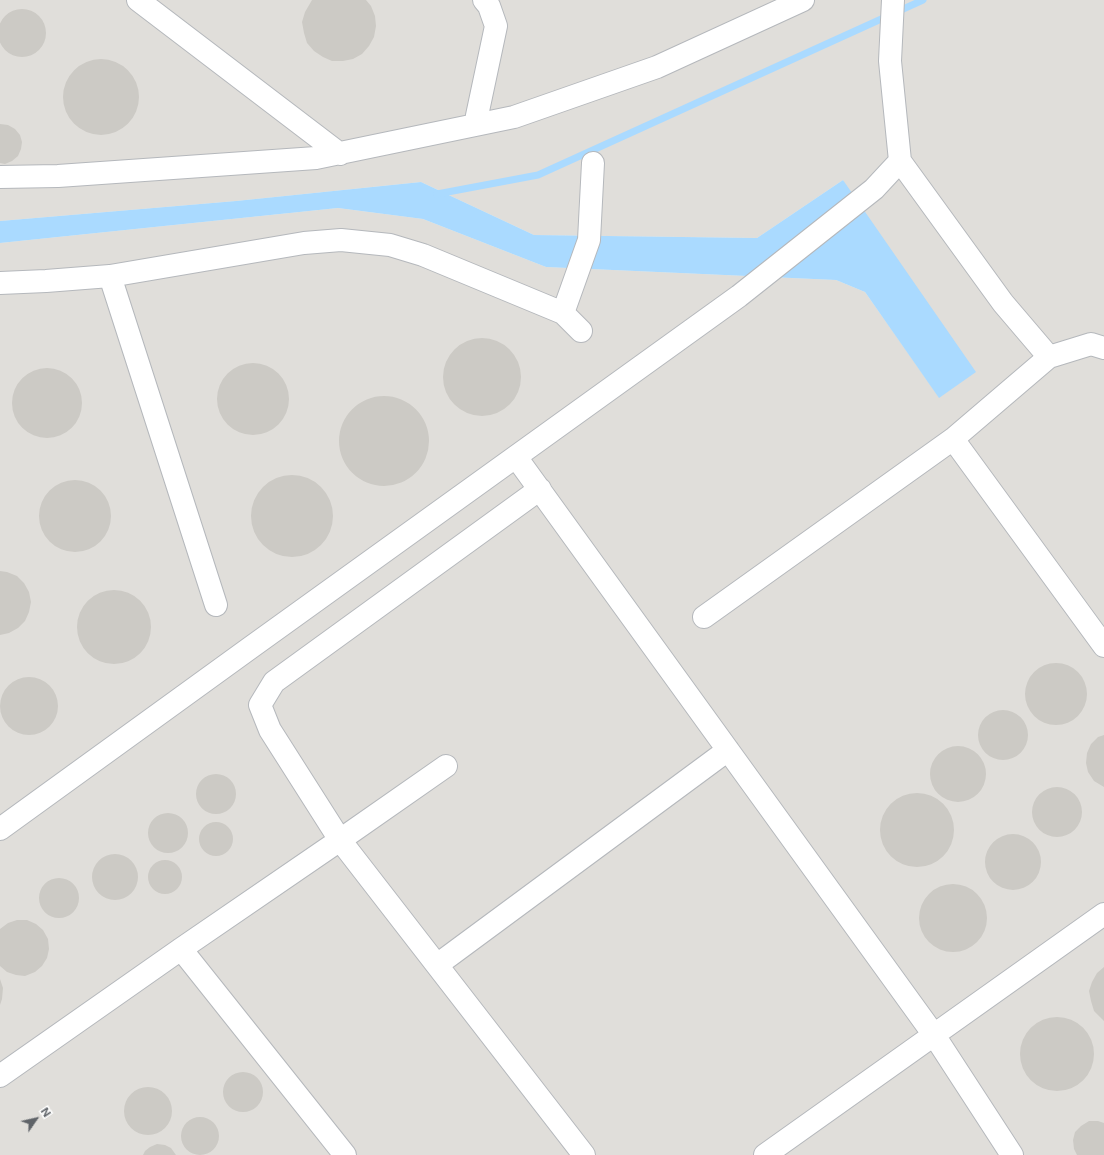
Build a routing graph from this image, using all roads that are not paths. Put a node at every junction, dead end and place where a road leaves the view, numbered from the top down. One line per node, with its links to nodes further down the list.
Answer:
1 (138, 0): 6 (lane)
2 (484, 0): 5 (lane)
3 (803, 0): 5 (lane)
4 (893, 0): 7 (lane)
5 (475, 125): 6 (lane)
6 (340, 154): 9 (lane)
7 (900, 161): 15 (lane); 17 (lane)
8 (593, 163): 12 (lane)
9 (0, 177)
10 (110, 276): 11 (lane); 12 (lane); 19 (lane)
11 (0, 283)
12 (563, 314): 13 (lane)
13 (581, 331)
14 (1104, 348): 15 (lane)
15 (1049, 357): 16 (lane)
16 (953, 439): 20 (lane); 21 (lane)
17 (516, 457): 18 (lane); 24 (lane)
18 (540, 489): 22 (lane); 25 (lane)
19 (216, 605)
20 (704, 617)
21 (1104, 646)
22 (728, 750): 28 (lane); 29 (lane)
23 (446, 766): 25 (lane)
24 (0, 829)
25 (340, 840): 27 (lane); 28 (lane)
26 (1104, 914): 29 (lane)
27 (181, 949): 30 (lane); 31 (lane)
28 (436, 965): 32 (lane)
29 (934, 1035): 33 (lane); 34 (lane)
30 (0, 1076)
31 (345, 1155)
32 (584, 1155)
33 (765, 1155)
34 (1012, 1155)

